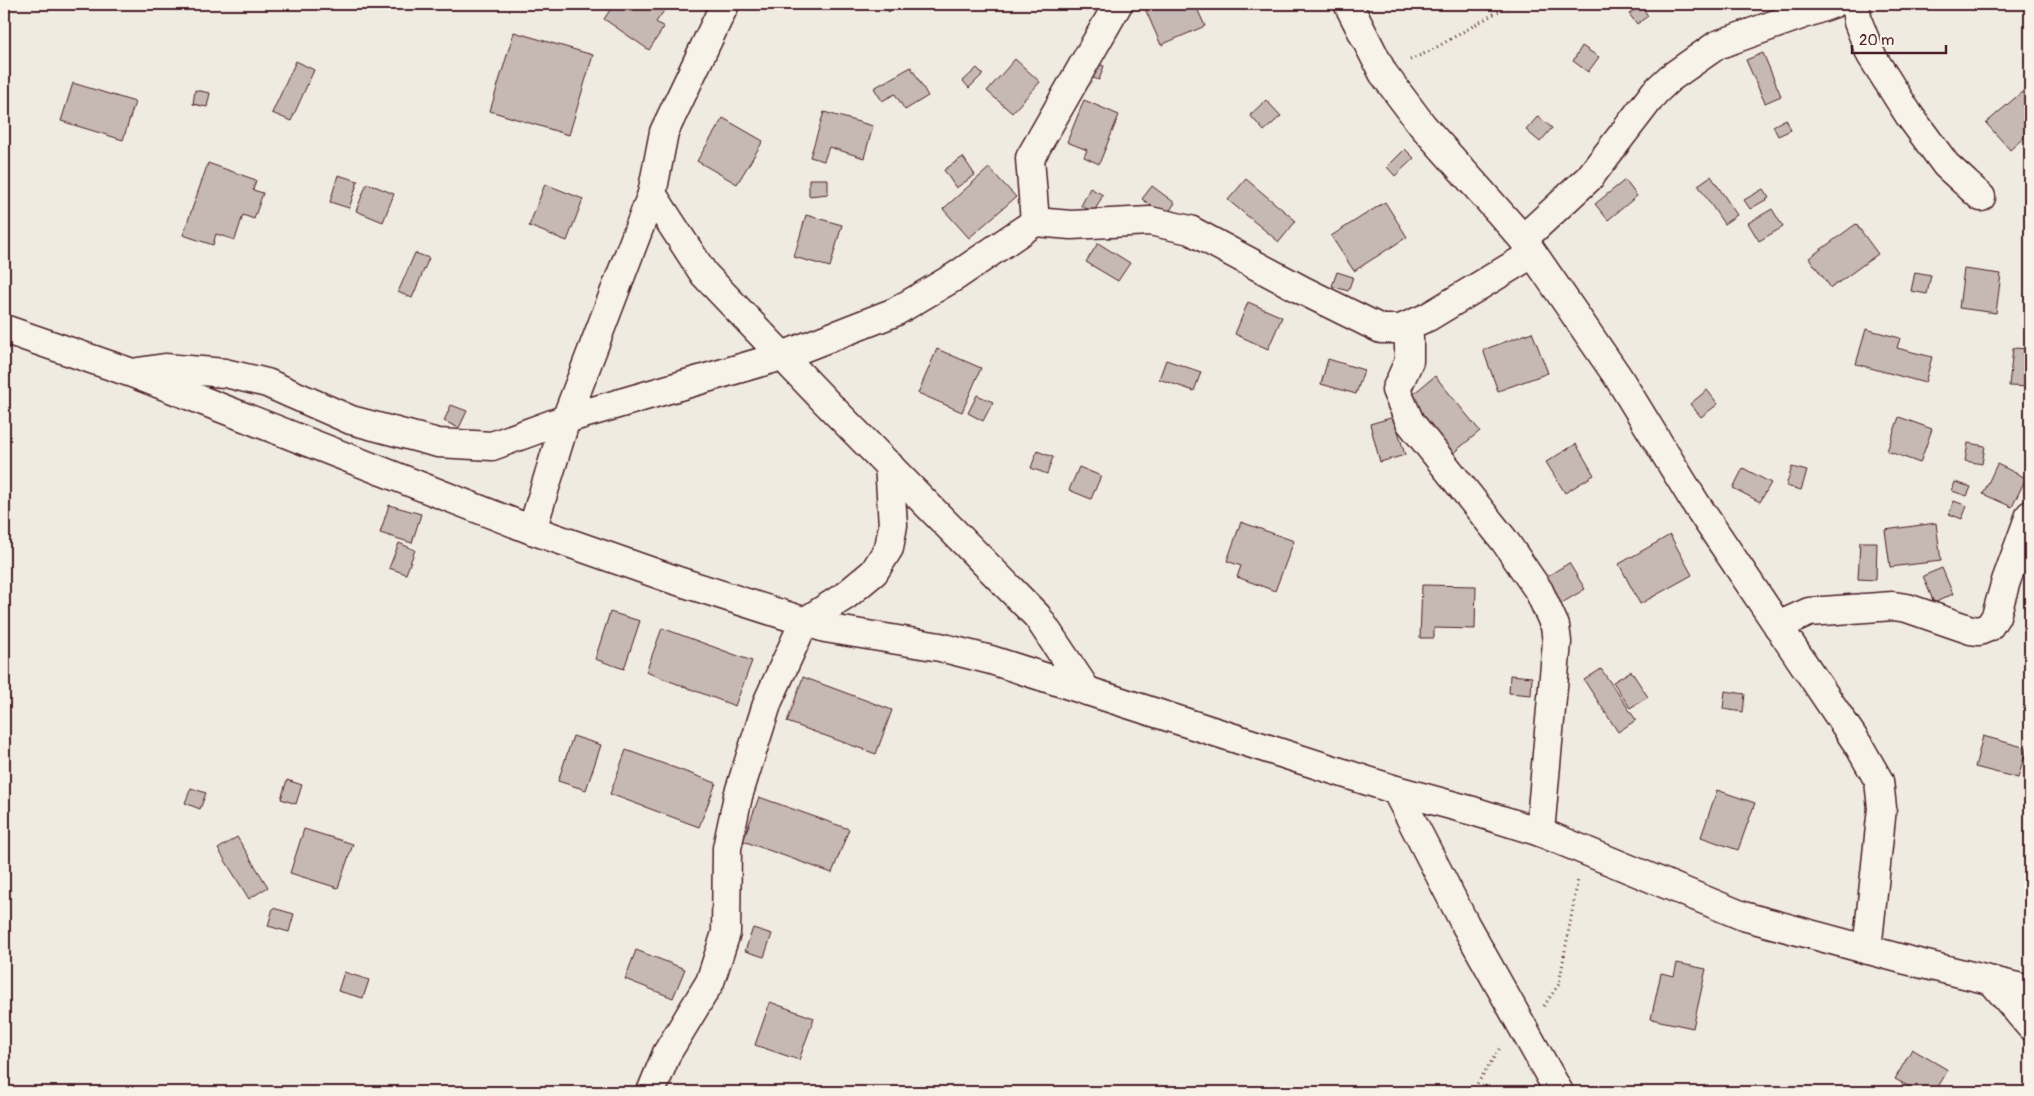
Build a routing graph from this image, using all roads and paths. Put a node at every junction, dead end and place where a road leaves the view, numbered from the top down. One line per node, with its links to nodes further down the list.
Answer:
1 (725, 4): 8 (street)
2 (1118, 4): 10 (street)
3 (1348, 4): 7 (street)
4 (1511, 4): 7 (path)
5 (1832, 4): 11 (street)
6 (1855, 4): 9 (street)
7 (1382, 73): 11 (street)
8 (652, 194): 14 (street); 16 (street)
9 (1981, 197)
10 (1035, 222): 13 (street); 14 (street)
11 (1528, 246): 13 (street); 21 (street)
12 (4, 329): 15 (street)
13 (1400, 329): 24 (street)
14 (782, 356): 16 (street); 17 (street)
15 (132, 373): 16 (street); 19 (street)
16 (566, 419): 19 (street)
17 (889, 465): 20 (street); 22 (street)
18 (2030, 515): 21 (street)
19 (532, 530): 20 (street)
20 (804, 622): 22 (street); 32 (street)
21 (1778, 626): 26 (street)
22 (1087, 691): 23 (street)
23 (1396, 790): 24 (street); 34 (street)
24 (1540, 832): 25 (street)
25 (1584, 850): 26 (street); 29 (path)
26 (1867, 950): 27 (street)
27 (1992, 980): 28 (street); 30 (street)
28 (2030, 990)
29 (1541, 1009)
30 (2030, 1026)
31 (1506, 1042): 33 (path)
32 (651, 1092)
33 (1472, 1092)
34 (1559, 1092)

